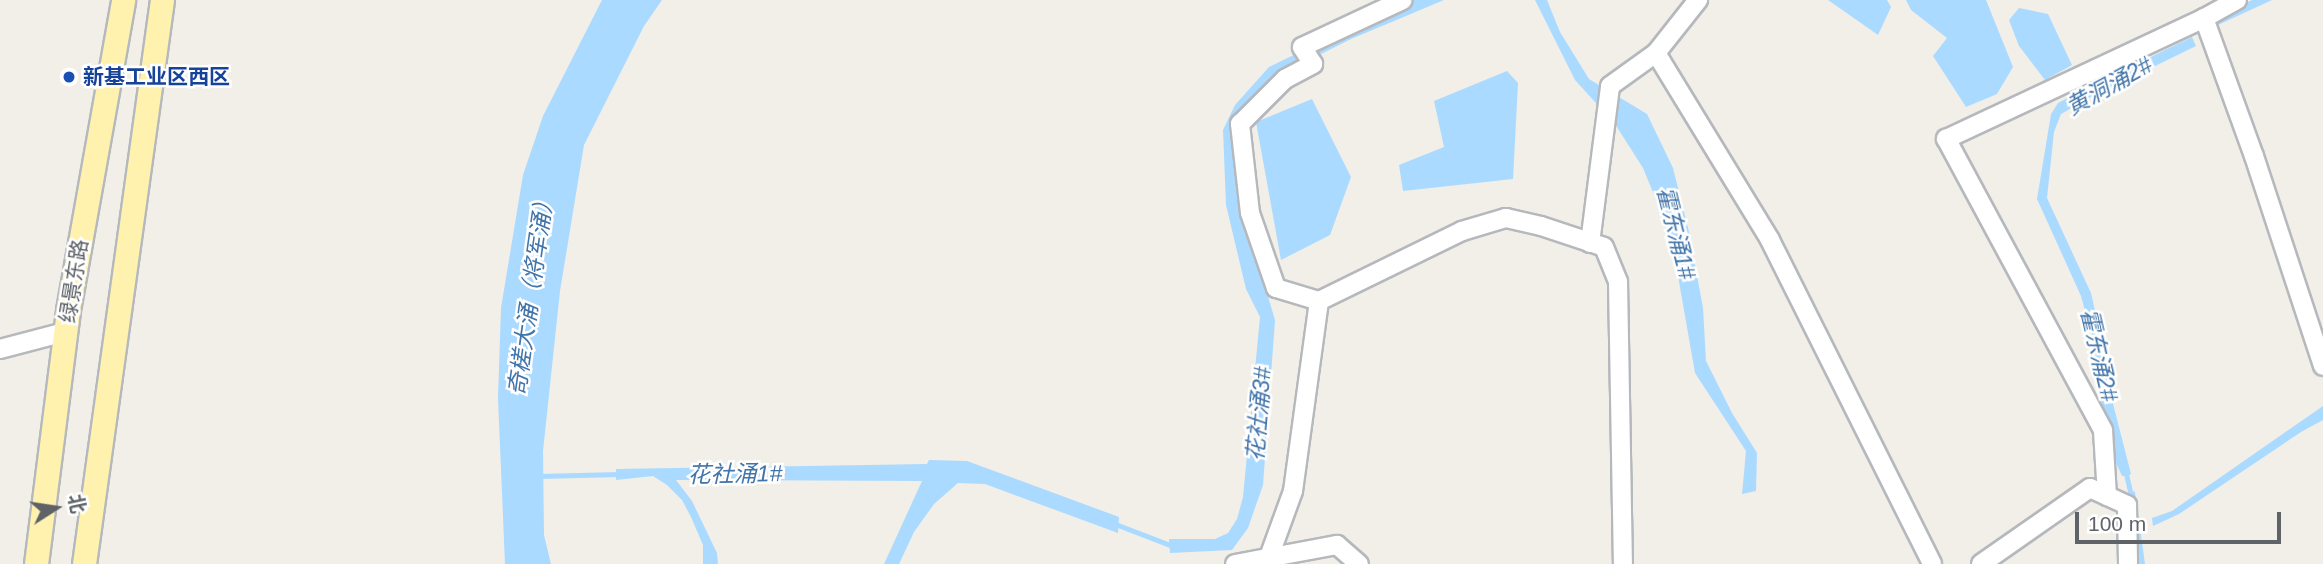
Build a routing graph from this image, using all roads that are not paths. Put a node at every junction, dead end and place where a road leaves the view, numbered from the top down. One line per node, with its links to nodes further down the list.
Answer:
1 (123, 0): 10 (main road, 绿景东路)
2 (162, 0): 16 (main road)
3 (1403, 0): 9 (street)
4 (1698, 0): 7 (street)
5 (2237, 0): 6 (street)
6 (2204, 18): 12 (street); 13 (street)
7 (1656, 53): 8 (street); 20 (street)
8 (1590, 243): 9 (street); 19 (street)
9 (1320, 301): 14 (street)
10 (65, 332): 11 (street); 15 (main road, 绿景东路)
11 (0, 349)
12 (2323, 366)
13 (2107, 496): 21 (street); 22 (street)
14 (1269, 557): 17 (street); 18 (street)
15 (36, 564)
16 (84, 564)
17 (1235, 564)
18 (1359, 564)
19 (1623, 564)
20 (1932, 564)
21 (1981, 564)
22 (2128, 564)

